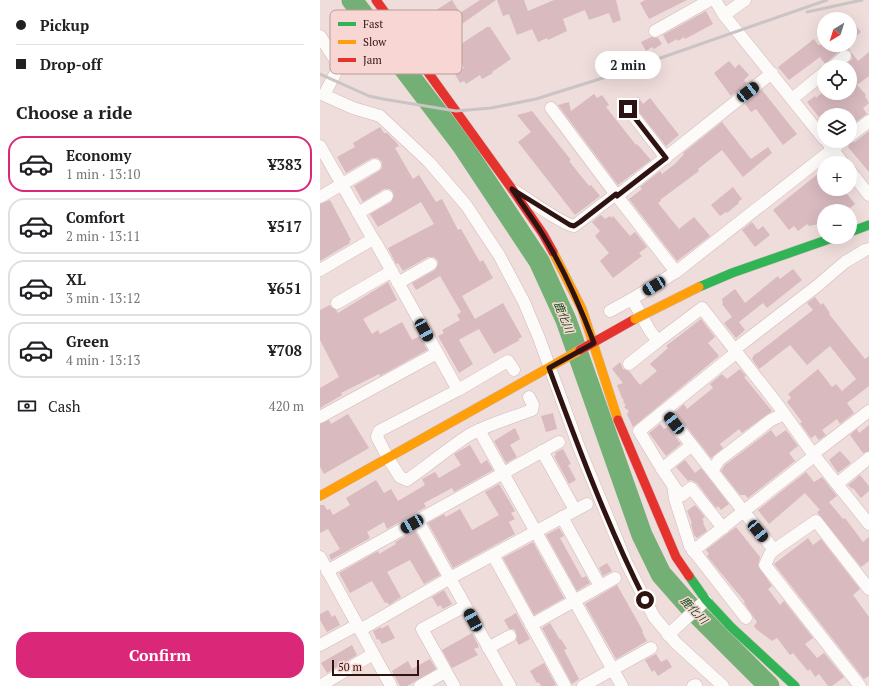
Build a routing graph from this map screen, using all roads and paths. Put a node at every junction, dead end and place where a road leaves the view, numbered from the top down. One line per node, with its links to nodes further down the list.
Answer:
1 (376, 0): 5 (street)
2 (710, 0): 7 (street)
3 (715, 0): 6 (street)
4 (745, 0): 6 (street)
5 (383, 10)
6 (724, 15): 12 (street)
7 (655, 31)
8 (320, 36): 9 (street)
9 (330, 52)
10 (845, 56): 11 (street)
11 (840, 60)
12 (772, 73): 17 (street); 27 (street)
13 (334, 74): 16 (street)
14 (430, 74): 31 (street)
15 (817, 79): 17 (street)
16 (322, 94): 55 (street)
17 (792, 99): 21 (street)
18 (551, 108): 32 (street)
19 (628, 109): 27 (street)
20 (869, 120): 22 (street)
21 (817, 130)
22 (857, 130)
23 (320, 146): 30 (street)
24 (821, 148): 45 (street)
25 (831, 148): 26 (street)
26 (837, 156)
27 (666, 158): 32 (street)
28 (375, 165): 30 (street)
29 (857, 180): 33 (street)
30 (342, 185): 35 (street); 36 (street)
31 (512, 189): 32 (street); 51 (street)
32 (616, 195): 45 (street)
33 (869, 195)
34 (387, 196): 36 (street)
35 (320, 197)
36 (358, 213): 39 (street)
37 (869, 225): 38 (street)
38 (857, 229)
39 (373, 240): 43 (street); 44 (street)
40 (817, 243): 51 (street, bridge)
41 (869, 249): 52 (street)
42 (431, 264): 46 (street)
43 (320, 270)
44 (392, 272): 46 (street); 48 (street)
45 (676, 272): 47 (street)
46 (398, 283): 53 (street)
47 (632, 299): 49 (street); 50 (street)
48 (337, 303)
49 (610, 310)
50 (658, 341): 52 (street); 54 (street)
51 (592, 344): 55 (street); 94 (street)
52 (736, 351): 59 (street); 61 (street)
53 (438, 353): 57 (street); 62 (street)
54 (629, 364)
55 (551, 367): 68 (street); 99 (street)
56 (514, 370): 57 (street)
57 (458, 390): 68 (street)
58 (530, 397): 63 (street)
59 (665, 411): 70 (street); 71 (street)
60 (869, 411): 67 (street)
61 (784, 414): 67 (street); 71 (street)
62 (320, 417)
63 (479, 430): 68 (street); 72 (street)
64 (559, 442): 66 (street)
65 (687, 449): 70 (street)
66 (542, 452): 72 (street); 77 (street)
67 (814, 455): 73 (street); 78 (street)
68 (388, 458): 75 (street)
69 (869, 458): 73 (street)
70 (662, 470): 74 (street)
71 (712, 471): 78 (street)
72 (503, 473): 80 (street); 83 (street)
73 (837, 484): 81 (street)
74 (673, 485): 82 (street); 85 (street)
75 (320, 496)
76 (587, 504): 77 (street)
77 (575, 510): 79 (street)
78 (743, 511): 82 (street); 84 (street)
79 (562, 517): 83 (street); 91 (street)
80 (418, 521): 88 (street); 89 (street)
81 (869, 524)
82 (722, 528): 85 (street)
83 (536, 531): 86 (street); 93 (street)
84 (774, 550): 92 (street); 117 (street)
85 (693, 551): 96 (street)
86 (492, 555): 89 (street); 97 (street)
87 (320, 557): 88 (street)
88 (327, 571): 98 (street)
89 (450, 578): 95 (street); 98 (street)
90 (615, 578): 91 (street)
91 (600, 586): 93 (street)
92 (868, 586)
93 (574, 600): 97 (street); 105 (street)
94 (706, 600): 99 (street); 116 (street)
95 (465, 606): 102 (street); 106 (street)
96 (746, 618)
97 (531, 625): 112 (street)
98 (359, 628): 101 (street); 104 (street)
99 (668, 635): 115 (street)
100 (510, 636): 102 (street)
101 (320, 645)
102 (488, 648): 111 (street)
103 (651, 648): 105 (street)
104 (373, 654): 107 (street); 108 (street)
105 (613, 669): 113 (street); 114 (street)
106 (446, 672): 109 (street); 110 (street)
107 (320, 686)
108 (391, 686)
109 (420, 686)
110 (454, 686)
111 (510, 686)
112 (565, 686)
113 (583, 686)
114 (622, 686)
115 (723, 686)
116 (795, 686)
117 (860, 686)

